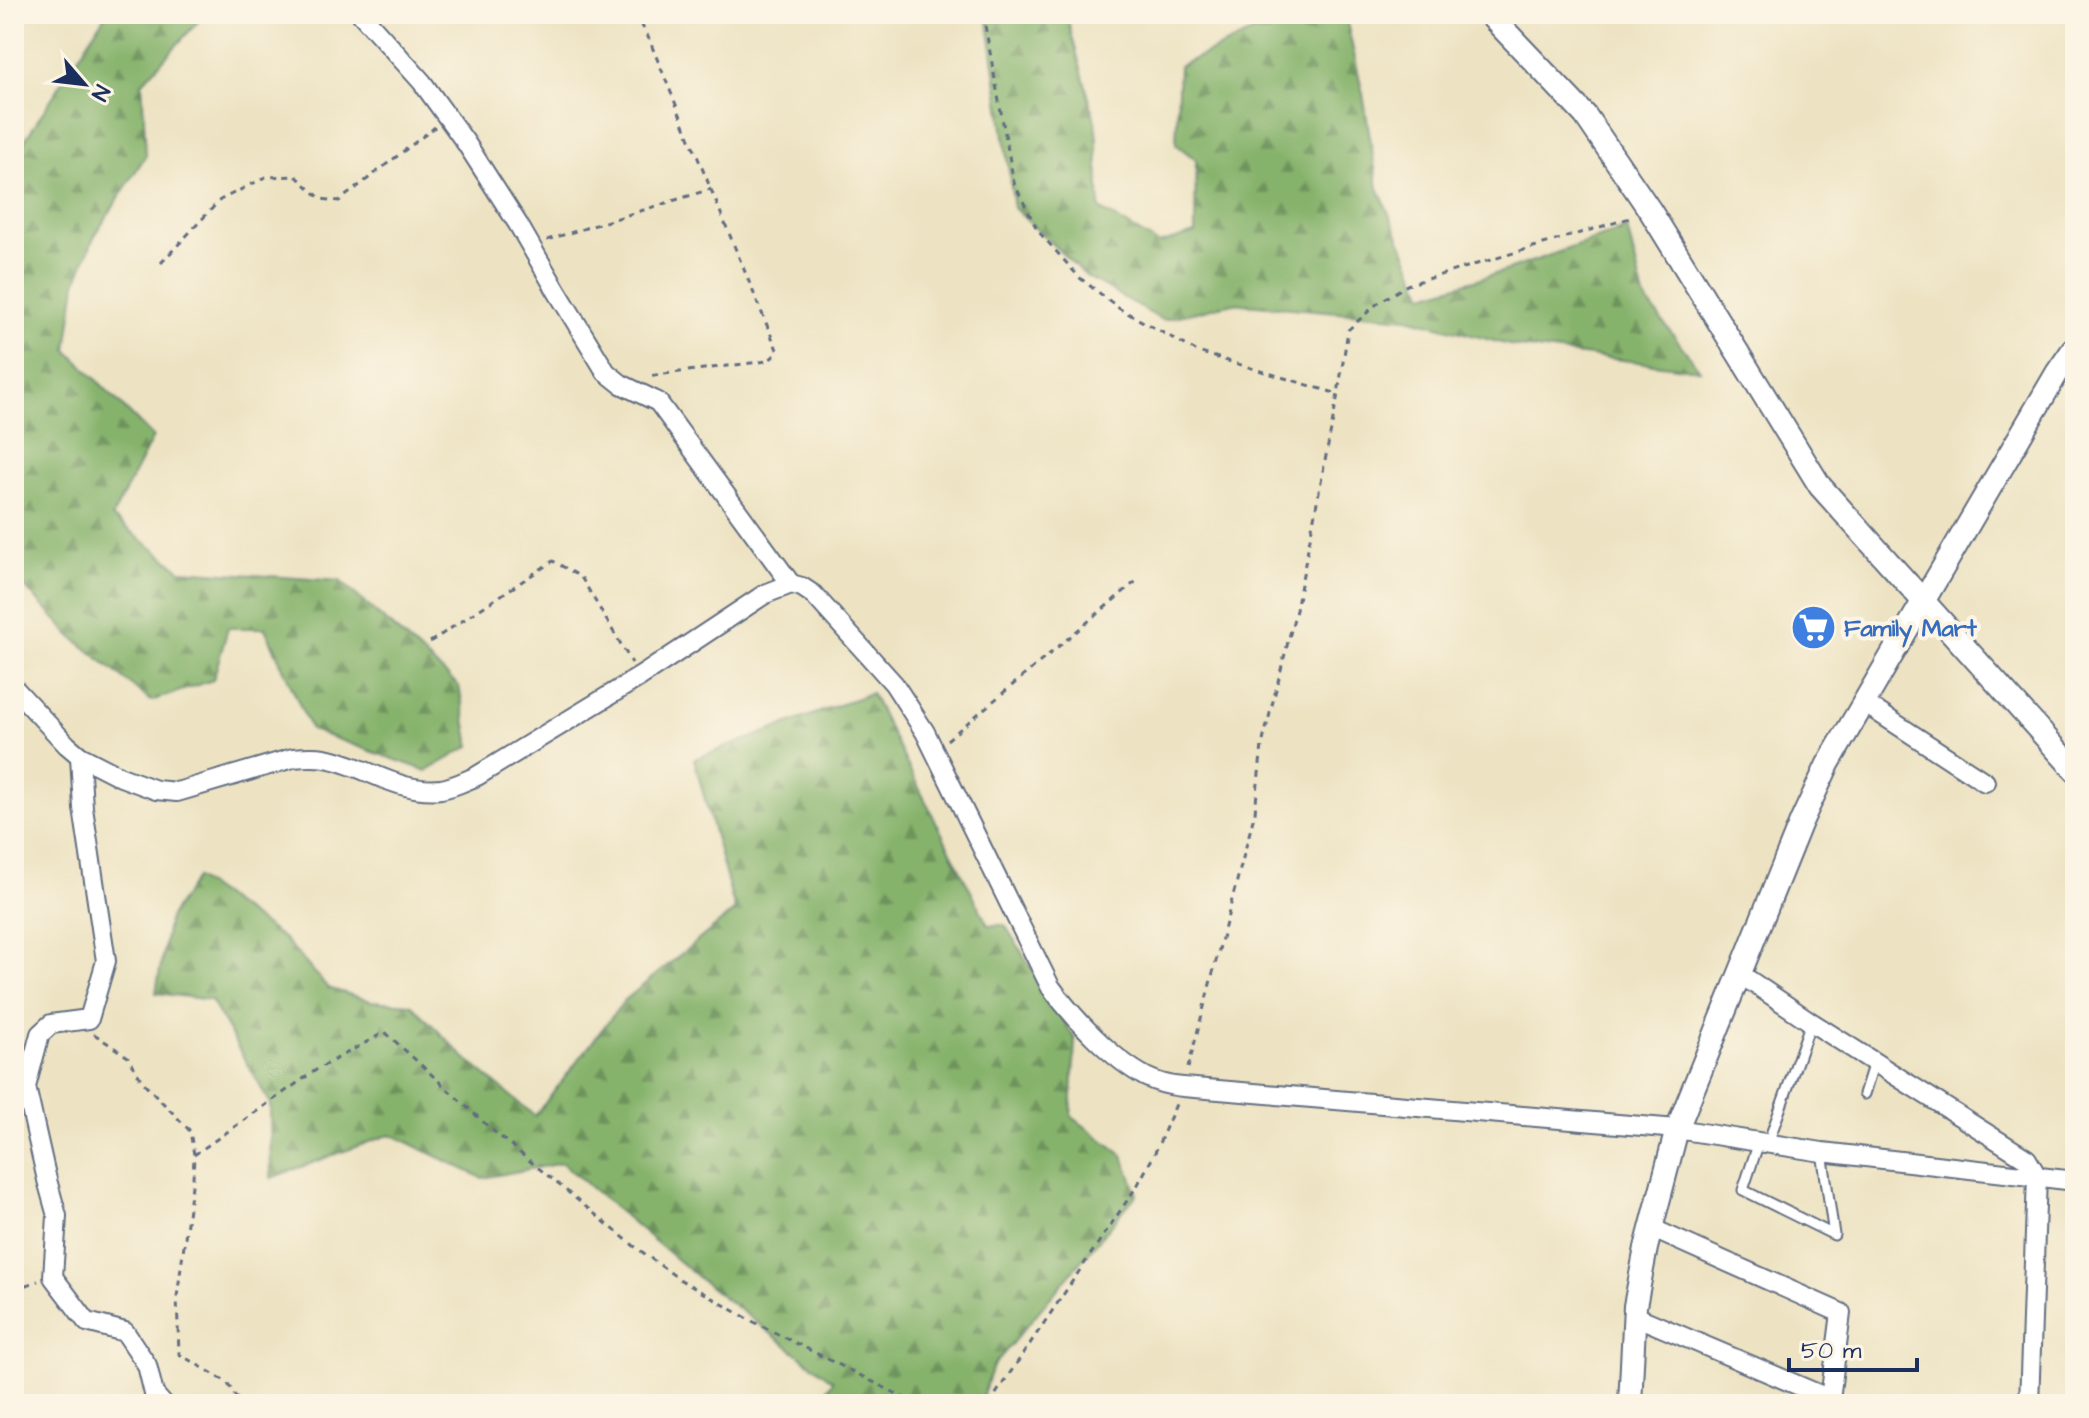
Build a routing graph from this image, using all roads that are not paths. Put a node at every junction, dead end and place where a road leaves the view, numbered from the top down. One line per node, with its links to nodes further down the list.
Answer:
1 (361, 14): 4 (street)
2 (1489, 14): 5 (street)
3 (2075, 347): 5 (street)
4 (791, 584): 8 (street); 15 (street)
5 (1924, 601): 7 (street); 9 (street)
6 (14, 688): 8 (street)
7 (1864, 703): 10 (street); 11 (street)
8 (80, 756): 22 (street)
9 (2075, 770)
10 (1985, 782)
11 (1740, 974): 12 (street); 15 (street)
12 (1811, 1022): 13 (street); 16 (lane)
13 (1874, 1062): 14 (lane); 18 (street)
14 (1864, 1094)
15 (1677, 1129): 16 (street); 20 (street)
16 (1764, 1142): 17 (street); 17 (lane)
17 (1822, 1152): 18 (street)
18 (2037, 1176): 19 (street); 24 (street)
19 (2075, 1181)
20 (1651, 1228): 21 (street); 21 (street)
21 (1635, 1316): 23 (street)
22 (163, 1404)
23 (1630, 1404)
24 (2029, 1404)

